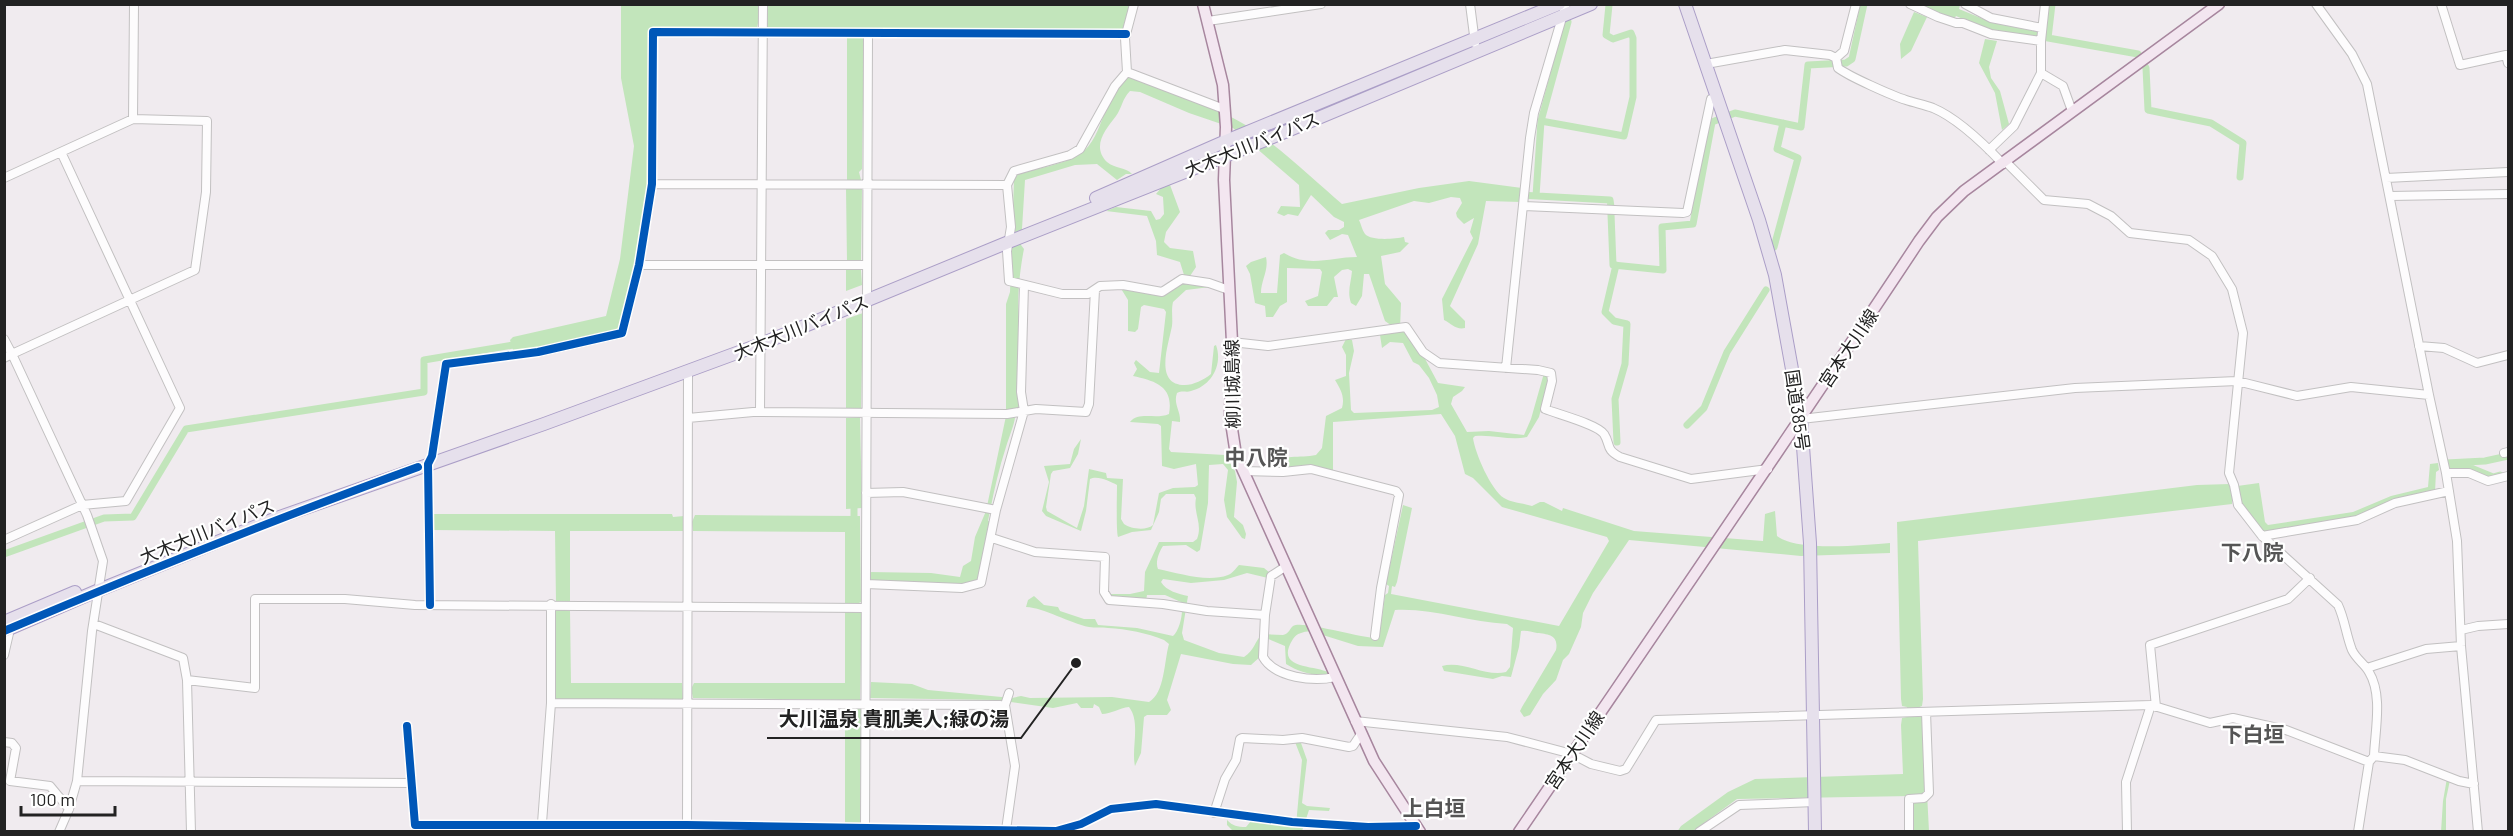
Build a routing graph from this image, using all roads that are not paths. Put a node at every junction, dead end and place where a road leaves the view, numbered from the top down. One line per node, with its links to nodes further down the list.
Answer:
1 (134, 4): 31 (street)
2 (763, 4): 18 (street)
3 (1134, 4): 20 (street)
4 (1203, 4): 17 (main road, 柳川城島線)
5 (1321, 4): 17 (street)
6 (1470, 4): 22 (street)
7 (1591, 4): 16 (highway, 大木大川バイパス)
8 (1685, 4): 25 (highway, 国道385号)
9 (1856, 4): 23 (street)
10 (1910, 4): 21 (street)
11 (1965, 4): 21 (street)
12 (2045, 4): 21 (street)
13 (2219, 4): 30 (main road, 宮本大川線)
14 (2316, 4): 40 (street)
15 (2441, 4): 24 (street)
16 (1562, 9): 22 (highway, 大木大川バイパス); 47 (street)
17 (1208, 21): 29 (main road, 柳川城島線)
18 (762, 30): 19 (street); 41 (street); 42 (street)
19 (868, 33): 20 (street); 43 (street)
20 (1126, 34): 26 (street)
21 (2041, 35): 27 (street)
22 (1476, 46): 32 (highway, 大木大川バイパス); 35 (highway, 大木大川バイパス)
23 (1837, 63): 25 (street); 33 (street)
24 (2508, 63)
25 (1706, 64): 28 (highway, 国道385号)
26 (1127, 72): 29 (street); 44 (street)
27 (2041, 73): 30 (street); 33 (street)
28 (1718, 102): 47 (street); 71 (highway, 国道385号)
29 (1225, 110): 32 (main road, 柳川城島線)
30 (2073, 111): 36 (main road, 宮本大川線)
31 (133, 119): 34 (street); 56 (street)
32 (1226, 141): 35 (main road, 柳川城島線); 38 (highway, 大木大川バイパス)
33 (1989, 150): 36 (street)
34 (61, 152): 39 (street); 56 (street)
35 (1225, 156): 38 (highway, 大木大川バイパス); 53 (main road, 柳川城島線)
36 (2004, 163): 65 (street); 71 (main road, 宮本大川線)
37 (2508, 172): 40 (street)
38 (1166, 173): 48 (highway, 大木大川バイパス)
39 (4, 178)
40 (2386, 178): 46 (street)
41 (652, 183): 42 (street); 49 (street)
42 (760, 183): 43 (street); 50 (street)
43 (866, 184): 44 (street); 51 (street)
44 (1007, 184): 48 (street)
45 (2508, 194): 46 (street)
46 (2390, 196): 60 (street)
47 (1523, 205): 63 (street)
48 (1010, 238): 52 (street); 55 (highway, 大木大川バイパス)
49 (639, 265): 50 (street); 72 (street)
50 (761, 265): 51 (street); 58 (street)
51 (866, 265): 55 (street)
52 (1023, 285): 54 (street); 69 (street)
53 (1229, 290): 54 (street); 59 (main road, 柳川城島線)
54 (1095, 291): 69 (street)
55 (866, 297): 58 (highway, 大木大川バイパス); 68 (street)
56 (129, 299): 62 (street); 79 (street)
57 (4, 339): 62 (street)
58 (761, 340): 64 (highway, 大木大川バイパス); 67 (street); 72 (highway, 大木大川バイパス)
59 (1232, 342): 63 (street); 74 (main road, 柳川城島線)
60 (2419, 346): 61 (street); 66 (street)
61 (2508, 355)
62 (8, 356): 79 (street)
63 (1506, 368): 73 (street)
64 (688, 372): 70 (street); 72 (highway, 大木大川バイパス)
65 (2237, 381): 66 (street); 71 (street); 81 (street)
66 (2429, 395): 75 (street)
67 (760, 412): 68 (street); 70 (street)
68 (865, 413): 69 (street); 78 (street)
69 (1016, 413): 80 (street)
70 (688, 418): 90 (street)
71 (1801, 419): 73 (main road, 宮本大川線); 110 (highway, 国道385号)
72 (424, 462): 87 (highway, 大木大川バイパス); 89 (street)
73 (1768, 469): 115 (main road, 宮本大川線)
74 (1243, 471): 84 (main road, 柳川城島線); 97 (street)
75 (2446, 473): 76 (street); 77 (street)
76 (2508, 476)
77 (2449, 491): 81 (street); 96 (street)
78 (866, 493): 80 (street); 86 (street)
79 (82, 505): 83 (street); 87 (street)
80 (991, 509): 82 (street)
81 (2262, 536): 85 (street)
82 (992, 538): 86 (street); 92 (street)
83 (4, 540)
84 (1285, 567): 92 (street); 101 (main road, 柳川城島線)
85 (2310, 578): 100 (street); 108 (street)
86 (865, 579): 91 (street)
87 (100, 585): 93 (street); 95 (highway, 大木大川バイパス)
88 (551, 604): 89 (street); 90 (street); 105 (street)
89 (430, 605): 102 (street)
90 (687, 608): 91 (street); 104 (street)
91 (863, 608): 106 (street)
92 (1265, 615): 101 (street)
93 (94, 624): 102 (street); 118 (street)
94 (2508, 624): 96 (street)
95 (6, 627): 99 (street)
96 (2461, 630): 98 (street)
97 (1375, 636)
98 (2461, 646): 100 (street); 120 (street)
99 (4, 655)
100 (2367, 668): 116 (street)
101 (1335, 677): 111 (main road, 柳川城島線)
102 (187, 680): 117 (street)
103 (1009, 693): 107 (street)
104 (687, 695): 105 (street); 106 (street); 125 (street)
105 (551, 703): 124 (street)
106 (865, 704): 107 (street); 126 (street)
107 (1003, 705): 128 (street)
108 (2153, 706): 109 (street); 116 (street); 136 (street)
109 (1924, 712): 110 (street); 135 (street)
110 (1815, 715): 115 (street); 121 (highway, 国道385号)
111 (1355, 721): 113 (main road, 柳川城島線); 115 (street)
112 (407, 726): 119 (street)
113 (1361, 734): 123 (street); 127 (main road, 柳川城島線)
114 (4, 742): 122 (street)
115 (1572, 754): 132 (main road, 宮本大川線)
116 (2371, 759): 120 (street); 137 (street)
117 (190, 780): 118 (street); 119 (street); 130 (street)
118 (77, 781): 122 (street)
119 (412, 783): 124 (street)
120 (2474, 784): 138 (street)
121 (1815, 802): 133 (street); 134 (highway, 国道385号)
122 (69, 808): 129 (street)
123 (1214, 813): 127 (street); 131 (street)
124 (542, 824): 125 (street)
125 (687, 828): 126 (street)
126 (859, 829): 128 (street)
127 (1418, 829)
128 (1006, 830): 131 (street)
129 (58, 831)
130 (191, 831)
131 (1056, 831)
132 (1519, 831)
133 (1699, 831)
134 (1815, 831)
135 (1909, 831)
136 (2127, 831)
137 (2358, 831)
138 (2478, 831)

